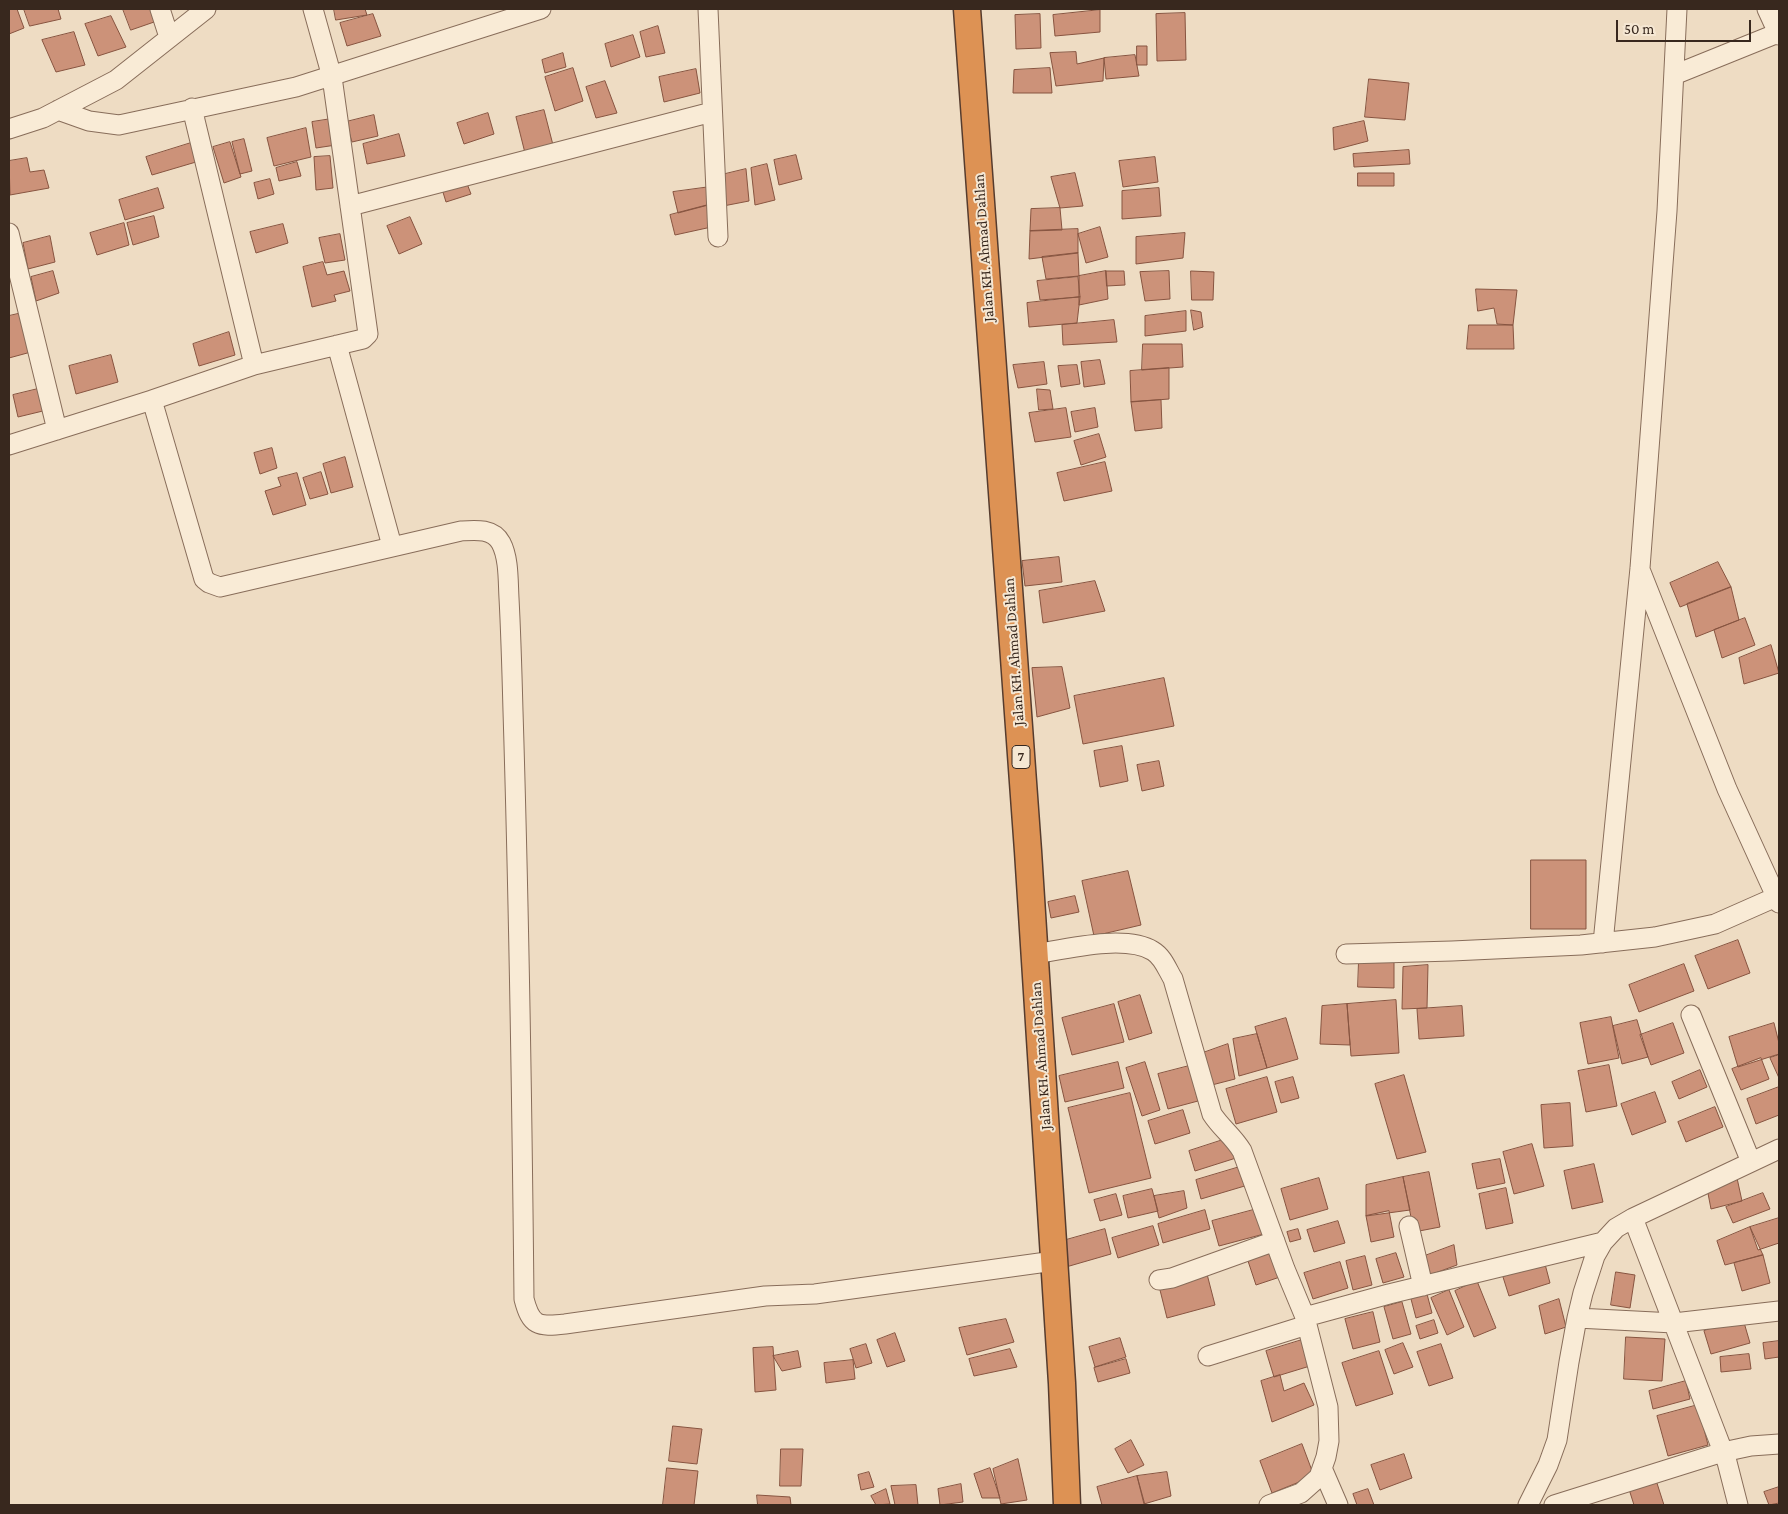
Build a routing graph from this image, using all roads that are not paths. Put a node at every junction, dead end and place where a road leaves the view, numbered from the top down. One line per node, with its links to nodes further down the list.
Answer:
1 (160, 9): 10 (street)
2 (206, 9): 10 (street)
3 (313, 9): 12 (street)
4 (541, 9): 12 (street)
5 (708, 9): 15 (street)
6 (967, 9): 29 (highway, Jalan KH. Ahmad Dahlan / 7)
7 (1677, 9): 11 (street)
8 (1767, 9): 9 (street)
9 (1779, 34): 11 (street)
10 (169, 37): 14 (street)
11 (1674, 75): 26 (street)
12 (332, 77): 13 (street); 17 (street)
13 (192, 108): 14 (street); 21 (street)
14 (58, 110): 16 (street)
15 (712, 112): 17 (street); 19 (street)
16 (9, 129)
17 (350, 206): 20 (street)
18 (9, 233): 23 (street)
19 (718, 237)
20 (337, 345): 21 (street); 25 (street)
21 (254, 365): 22 (street)
22 (152, 400): 23 (street); 25 (street)
23 (57, 430): 24 (street)
24 (9, 445)
25 (392, 546): 38 (street)
26 (1640, 568): 27 (street); 28 (street)
27 (1778, 900): 28 (street)
28 (1603, 943): 30 (street)
29 (1035, 954): 36 (street); 38 (highway, Jalan KH. Ahmad Dahlan / 7)
30 (1346, 954)
31 (1691, 1014): 33 (street)
32 (1779, 1149): 33 (street)
33 (1751, 1162): 34 (street)
34 (1633, 1218): 37 (street); 44 (street)
35 (1409, 1226): 40 (street)
36 (1275, 1241): 39 (street); 43 (street)
37 (1603, 1242): 40 (street); 42 (street)
38 (1054, 1261): 49 (highway, Jalan KH. Ahmad Dahlan / 7)
39 (1159, 1280)
40 (1423, 1286): 43 (street)
41 (1779, 1311): 44 (street)
42 (1578, 1318): 44 (street); 52 (street)
43 (1306, 1321): 45 (street); 48 (street)
44 (1674, 1323): 47 (street)
45 (1208, 1356)
46 (1779, 1444): 47 (street)
47 (1723, 1452): 53 (street); 54 (street)
48 (1322, 1468): 50 (street); 51 (street)
49 (1067, 1505)
50 (1269, 1505)
51 (1338, 1505)
52 (1528, 1505)
53 (1554, 1505)
54 (1738, 1505)

